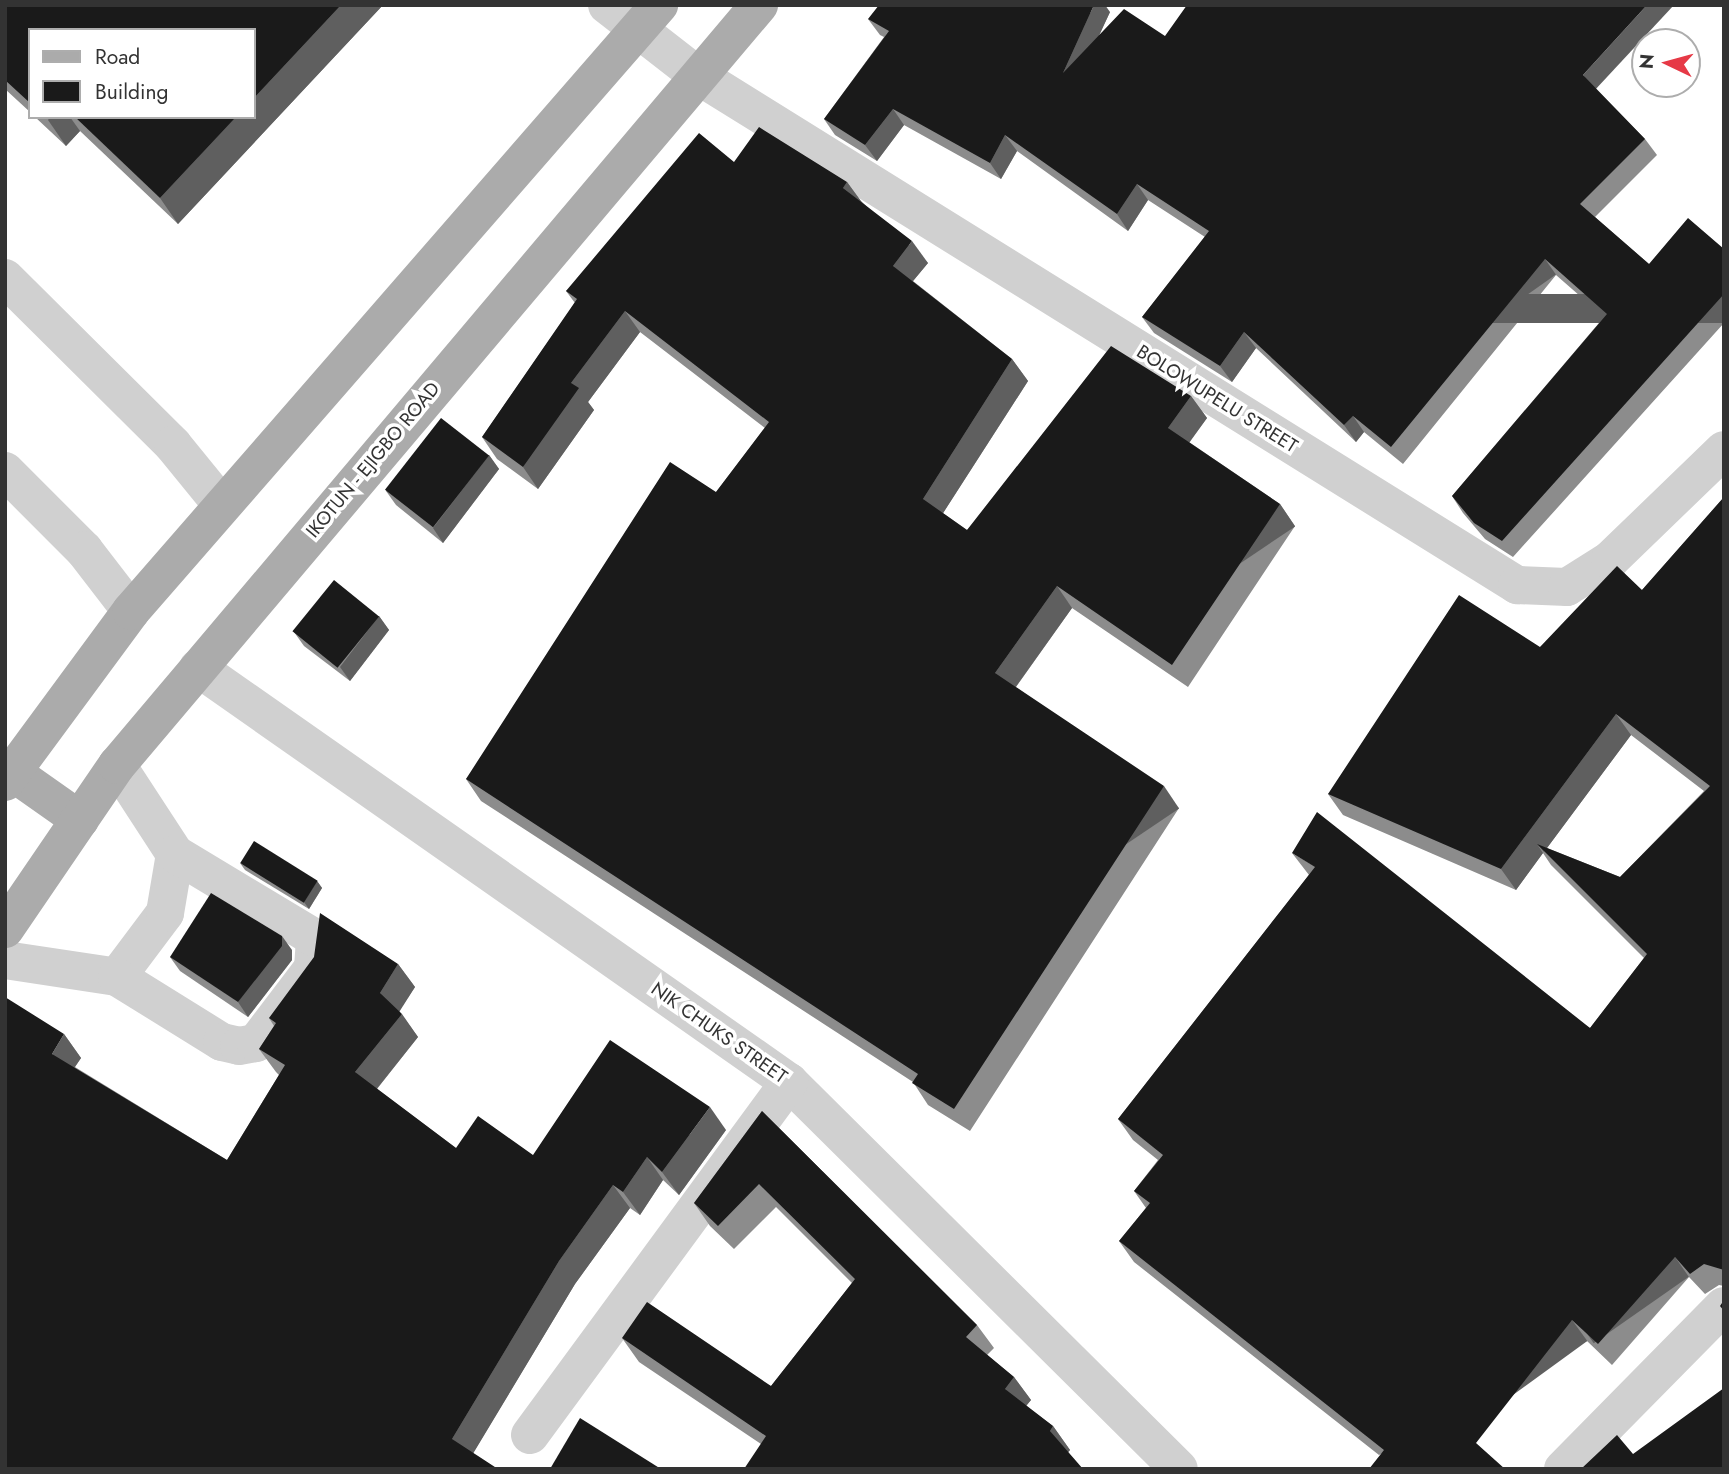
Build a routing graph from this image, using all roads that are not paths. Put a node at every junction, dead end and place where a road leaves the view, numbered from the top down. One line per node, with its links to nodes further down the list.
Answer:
1 (607, 5): 3 (street, BOLOWUPELU STREET)
2 (759, 5): 4 (main road, IKOTUN - EJIGBO ROAD)
3 (648, 19): 4 (street, BOLOWUPELU STREET); 8 (main road)
4 (697, 75): 6 (street, BOLOWUPELU STREET); 10 (main road, IKOTUN - EJIGBO ROAD)
5 (5, 278): 8 (street)
6 (1724, 450)
7 (5, 471): 9 (street)
8 (222, 505): 9 (main road)
9 (131, 611): 12 (main road)
10 (198, 668): 11 (main road, IKOTUN - EJIGBO ROAD); 18 (street, NIK CHUKS STREET)
11 (117, 765): 13 (main road, IKOTUN - EJIGBO ROAD); 14 (street)
12 (9, 777): 13 (main road)
13 (80, 820): 15 (main road, IKOTUN - EJIGBO ROAD)
14 (175, 854): 17 (street); 17 (street)
15 (5, 929)
16 (5, 960): 17 (street)
17 (117, 977)
18 (789, 1082): 20 (street); 21 (street, NIK CHUKS STREET)
19 (1724, 1306): 22 (street)
20 (530, 1435)
21 (1179, 1469)
22 (1563, 1469)

